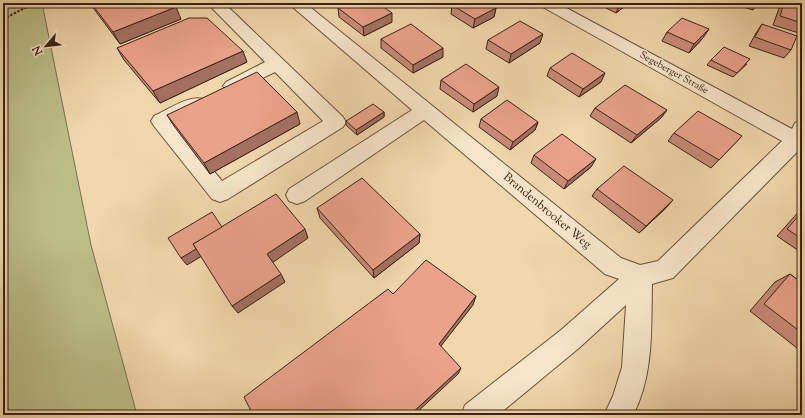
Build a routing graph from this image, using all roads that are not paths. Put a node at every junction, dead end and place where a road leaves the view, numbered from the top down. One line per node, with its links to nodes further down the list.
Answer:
1 (219, 3): 4 (street)
2 (296, 3): 5 (street, Brandenbrooker Weg)
3 (546, 3): 6 (street, Segeberger Straße)
4 (276, 64): 4 (street)
5 (426, 110): 7 (street); 8 (street, Brandenbrooker Weg)
6 (800, 137): 8 (street)
7 (297, 195)
8 (640, 276): 9 (street); 10 (street)
9 (475, 415)
10 (618, 415)

